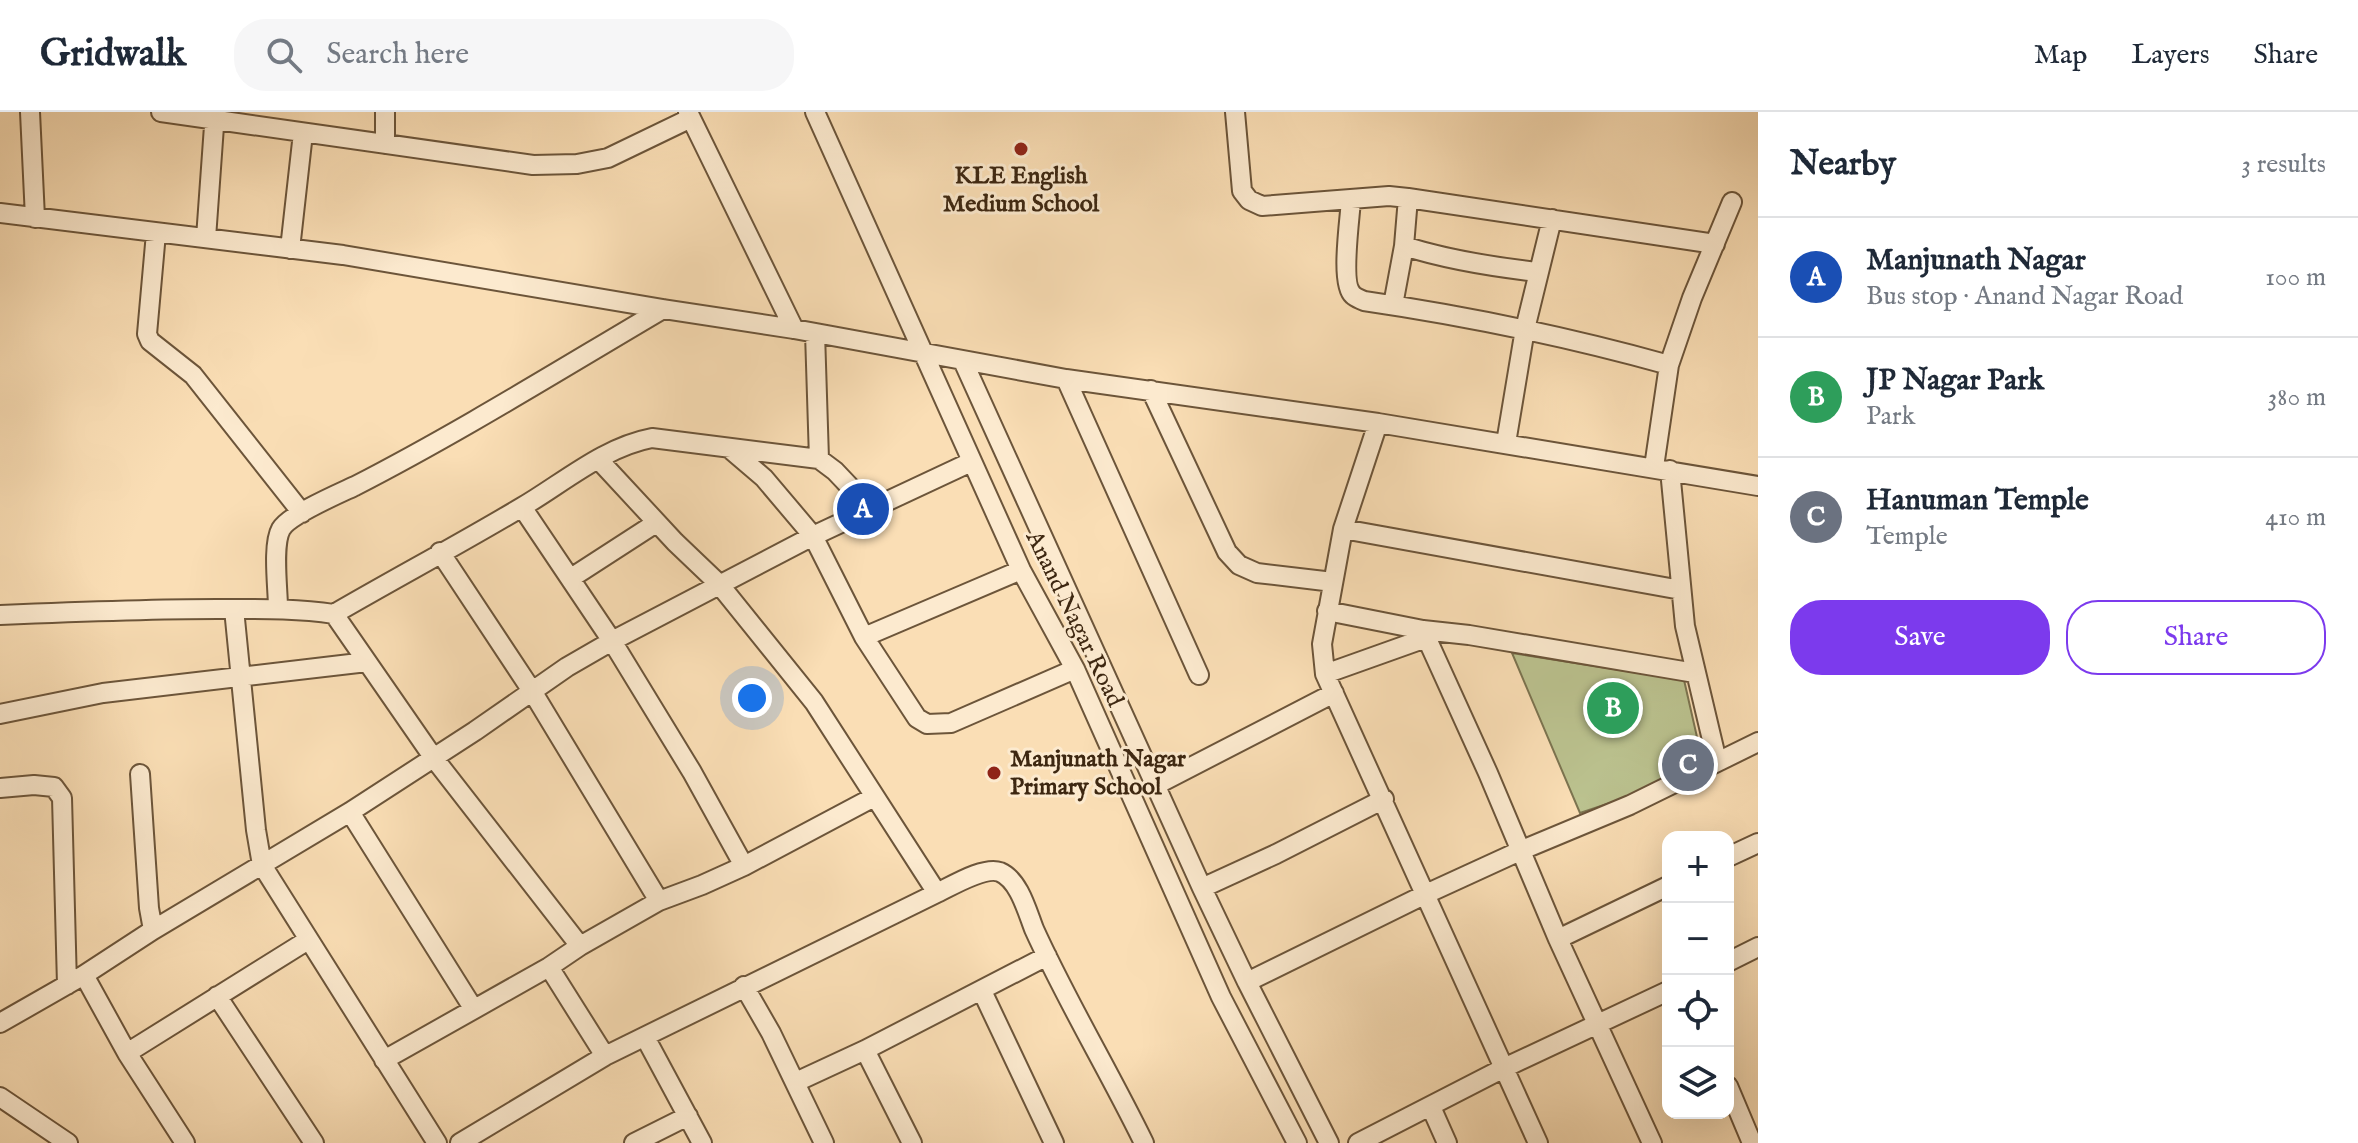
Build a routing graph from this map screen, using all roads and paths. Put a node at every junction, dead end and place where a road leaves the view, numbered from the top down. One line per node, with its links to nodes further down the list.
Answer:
1 (30, 112): 14 (street)
2 (161, 112): 7 (street)
3 (385, 112): 9 (street)
4 (815, 112): 27 (street, Anand Nagar Road)
5 (1235, 112): 11 (street)
6 (689, 115): 9 (street); 24 (street)
7 (214, 116): 8 (street); 17 (street)
8 (303, 133): 9 (street); 20 (street)
9 (385, 144)
10 (1408, 198): 11 (street); 15 (street); 19 (street)
11 (1351, 200): 22 (street)
12 (1732, 202): 18 (street)
13 (0, 213): 14 (street)
14 (35, 218): 16 (street)
15 (1552, 219): 18 (street); 21 (street)
16 (156, 233): 17 (street); 42 (street)
17 (206, 238): 20 (street)
18 (1715, 244): 29 (street)
19 (1404, 246): 21 (street); 22 (street)
20 (290, 249): 23 (street)
21 (1538, 272): 25 (street)
22 (1393, 305): 25 (street)
23 (663, 309): 24 (street); 42 (street)
24 (794, 329): 26 (street)
25 (1525, 329): 29 (street); 33 (street)
26 (815, 333): 27 (street); 36 (street)
27 (923, 353): 28 (street); 37 (street, Anand Nagar Road)
28 (963, 361): 30 (street); 73 (street)
29 (1669, 365): 38 (street)
30 (1066, 379): 31 (street); 64 (street)
31 (1151, 390): 32 (street); 49 (street)
32 (1378, 423): 33 (street); 44 (street)
33 (1506, 443): 38 (street)
34 (730, 449): 35 (street); 36 (street); 45 (street)
35 (598, 459): 40 (street); 43 (street)
36 (819, 459): 41 (street)
37 (971, 462): 41 (street); 47 (street, Anand Nagar Road)
38 (1662, 469): 39 (street); 51 (street)
39 (1758, 486)
40 (522, 507): 46 (street); 48 (street)
41 (872, 510): 45 (street)
42 (302, 513): 52 (street)
43 (656, 523): 48 (street); 50 (street)
44 (1343, 529): 49 (street); 51 (street)
45 (813, 536): 50 (street); 58 (street)
46 (440, 552): 55 (street); 66 (street)
47 (1021, 570): 58 (street); 61 (street, Anand Nagar Road)
48 (571, 578): 59 (street)
49 (1333, 582): 54 (street)
50 (719, 584): 59 (street); 75 (street)
51 (1681, 590): 62 (street)
52 (278, 608): 53 (street); 55 (street)
53 (234, 609): 56 (street); 65 (street)
54 (1327, 611): 57 (street); 63 (street)
55 (334, 614): 60 (street)
56 (0, 615)
57 (1424, 634): 62 (street); 63 (street); 79 (street)
58 (864, 637): 61 (street)
59 (612, 641): 66 (street); 82 (street)
60 (367, 662): 65 (street); 70 (street)
61 (1075, 669): 128 (street, Anand Nagar Road)
62 (1695, 673): 71 (street)
63 (1325, 674): 67 (street)
64 (1199, 675)
65 (242, 678): 68 (street); 81 (street)
66 (532, 691): 70 (street); 87 (street)
67 (1334, 693): 73 (street); 76 (street)
68 (0, 714)
69 (1758, 742): 71 (street)
70 (433, 757): 77 (street); 91 (street)
71 (1717, 761): 79 (street)
72 (140, 774): 88 (street)
73 (1156, 785): 83 (street)
74 (0, 788): 98 (street)
75 (874, 797): 82 (street); 85 (street)
76 (1384, 799): 83 (street); 86 (street)
77 (350, 812): 81 (street); 103 (street)
78 (1758, 843): 80 (street)
79 (1522, 850): 86 (street); 89 (street)
80 (1734, 854)
81 (262, 865): 88 (street); 90 (street)
82 (744, 866): 87 (street)
83 (1202, 888): 97 (street)
84 (1662, 889): 89 (street)
85 (937, 893): 93 (street); 99 (street)
86 (1426, 894): 97 (street); 111 (street)
87 (659, 901): 91 (street)
88 (153, 930): 96 (street)
89 (1558, 939): 105 (street)
90 (308, 940): 102 (street); 110 (street)
91 (580, 946): 95 (street)
92 (1758, 947): 94 (street)
93 (1047, 956): 100 (street); 127 (street)
94 (1734, 959)
95 (549, 967): 103 (street); 109 (street)
96 (84, 975): 98 (street); 108 (street)
97 (1247, 982): 129 (street)
98 (67, 985): 104 (street)
99 (744, 986): 106 (street); 112 (street)
100 (982, 991): 107 (street); 126 (street)
101 (1662, 994): 105 (street)
102 (217, 996): 108 (street); 119 (street)
103 (473, 1008): 110 (street)
104 (0, 1023)
105 (1599, 1025): 111 (street); 133 (street)
106 (645, 1037): 109 (street); 116 (street)
107 (865, 1050): 112 (street); 125 (street)
108 (127, 1053): 118 (street)
109 (605, 1056): 121 (street)
110 (384, 1060): 120 (street)
111 (1504, 1068): 115 (street); 132 (street)
112 (796, 1082): 124 (street)
113 (0, 1097): 117 (street)
114 (1734, 1100): 134 (street)
115 (1431, 1107): 130 (street); 131 (street)
116 (688, 1116): 122 (street); 123 (street)
117 (68, 1143)
118 (185, 1143)
119 (314, 1143)
120 (437, 1143)
121 (460, 1143)
122 (635, 1143)
123 (702, 1143)
124 (824, 1143)
125 (912, 1143)
126 (1054, 1143)
127 (1144, 1143)
128 (1297, 1143)
129 (1329, 1143)
130 (1358, 1143)
131 (1447, 1143)
132 (1538, 1143)
133 (1652, 1143)
134 (1752, 1143)

